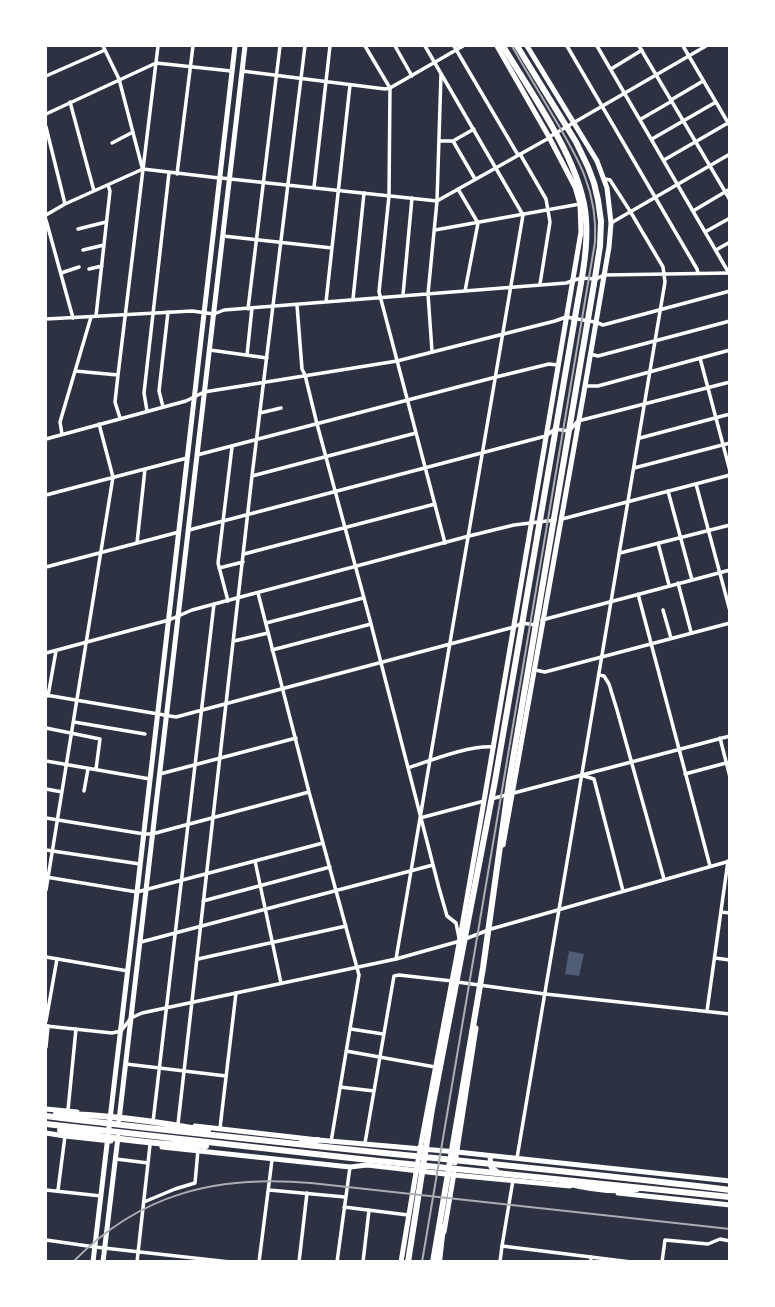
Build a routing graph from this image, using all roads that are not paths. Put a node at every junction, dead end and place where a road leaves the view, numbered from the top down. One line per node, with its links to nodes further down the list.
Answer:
1 (158, 46): 25 (street)
2 (193, 46): 26 (street)
3 (234, 46): 28 (main road)
4 (246, 46): 29 (main road)
5 (280, 46): 32 (street)
6 (305, 46): 35 (street)
7 (330, 46): 38 (street)
8 (365, 46): 40 (street)
9 (394, 46): 34 (street)
10 (425, 46): 24 (street)
11 (464, 46): 21 (street)
12 (497, 46): 54 (main road)
13 (503, 46): 431 (highway)
14 (517, 46): 411 (highway)
15 (527, 46): 49 (main road)
16 (567, 46): 45 (street)
17 (599, 46): 27 (street)
18 (683, 46): 23 (street)
19 (706, 46): 23 (street)
20 (104, 48): 33 (street); 36 (street)
21 (455, 48): 24 (street); 63 (street)
22 (641, 48): 27 (street); 31 (street)
23 (688, 55): 31 (street); 37 (street)
24 (435, 62): 30 (street); 34 (street)
25 (156, 64): 26 (street); 36 (street); 58 (street)
26 (190, 67): 28 (street); 69 (street)
27 (611, 69): 41 (street)
28 (231, 71): 70 (main road)
29 (242, 71): 32 (street); 71 (main road)
30 (441, 73): 52 (street); 56 (street)
31 (656, 74): 41 (street); 42 (street)
32 (277, 75): 35 (street); 74 (street)
33 (46, 76)
34 (412, 76): 40 (street)
35 (301, 78): 38 (street); 77 (street)
36 (118, 79): 43 (street); 53 (street)
37 (703, 81): 42 (street); 44 (street)
38 (326, 82): 39 (street); 78 (street)
39 (350, 85): 40 (street); 81 (street)
40 (390, 88): 85 (street)
41 (624, 92): 45 (street); 47 (street)
42 (671, 100): 47 (street); 48 (street)
43 (70, 102): 46 (street); 82 (street)
44 (716, 102): 48 (street); 50 (street)
45 (602, 105): 49 (street); 86 (street)
46 (46, 114)
47 (641, 120): 55 (street)
48 (683, 121): 55 (street); 59 (street)
49 (573, 122): 54 (street); 72 (main road)
50 (729, 125): 59 (street)
51 (46, 127): 90 (street)
52 (474, 129): 57 (street); 66 (street)
53 (133, 132): 60 (street); 61 (street)
54 (549, 137): 63 (street); 91 (main road)
55 (652, 139): 64 (street)
56 (439, 141): 57 (street); 89 (street)
57 (453, 141): 73 (street)
58 (146, 142): 61 (street); 67 (street)
59 (695, 142): 64 (street); 65 (street)
60 (112, 143)
61 (136, 144): 67 (street)
62 (730, 154): 65 (street)
63 (519, 155): 66 (street); 92 (street)
64 (664, 160): 75 (street)
65 (709, 166): 75 (street); 83 (street)
66 (496, 167): 73 (street); 95 (street)
67 (143, 169): 68 (street); 76 (street); 138 (street)
68 (169, 173): 69 (street); 136 (street)
69 (177, 174): 70 (street)
70 (219, 178): 71 (street); 135 (main road)
71 (230, 178): 74 (street); 104 (main road)
72 (603, 178): 93 (street); 100 (main road)
73 (475, 179): 79 (street)
74 (262, 182): 77 (street); 105 (street)
75 (678, 184): 86 (street); 94 (street)
76 (107, 185): 82 (street); 98 (street)
77 (287, 185): 78 (street); 106 (street)
78 (314, 187): 81 (street)
79 (458, 189): 89 (street); 99 (street)
80 (730, 189): 83 (street)
81 (338, 190): 84 (street); 109 (street)
82 (94, 191): 90 (street)
83 (724, 192): 88 (street); 94 (street)
84 (364, 193): 85 (street); 128 (street)
85 (389, 196): 87 (street); 127 (street)
86 (655, 197): 93 (street); 116 (street)
87 (412, 198): 89 (street); 126 (street)
88 (730, 200)
89 (437, 201): 102 (street)
90 (65, 204): 96 (street)
91 (580, 204): 92 (street); 120 (main road)
92 (548, 210): 95 (street); 121 (street)
93 (630, 211): 100 (street); 119 (street)
94 (693, 211): 103 (street)
95 (523, 215): 99 (street); 122 (street)
96 (46, 218): 115 (street)
97 (730, 218): 103 (street)
98 (107, 222): 101 (street); 108 (street)
99 (478, 222): 102 (street); 123 (street)
100 (611, 223): 118 (main road)
101 (78, 229)
102 (435, 230): 125 (street)
103 (705, 232): 111 (street)
104 (223, 236): 105 (street); 137 (main road)
105 (256, 241): 106 (street); 132 (street)
106 (281, 243): 109 (street); 131 (street)
107 (730, 243): 111 (street)
108 (104, 245): 110 (street); 112 (street)
109 (332, 248): 129 (street)
110 (83, 250)
111 (716, 250): 117 (street)
112 (102, 266): 114 (street); 139 (street)
113 (79, 267): 115 (street)
114 (89, 269)
115 (60, 273): 141 (street)
116 (698, 274): 117 (street); 119 (street)
117 (729, 274)
118 (604, 275): 119 (street); 120 (street); 144 (main road)
119 (664, 275): 133 (street)
120 (573, 282): 121 (street); 140 (main road)
121 (539, 285): 122 (street)
122 (511, 287): 123 (street); 145 (street)
123 (465, 291): 125 (street)
124 (730, 291): 133 (street)
125 (428, 294): 126 (street); 149 (street)
126 (403, 295): 127 (street)
127 (381, 298): 128 (street); 154 (street)
128 (353, 300): 129 (street)
129 (326, 302): 130 (street)
130 (297, 305): 131 (street); 158 (street)
131 (273, 307): 132 (street); 152 (street)
132 (250, 309): 137 (street); 151 (street)
133 (662, 309): 144 (street); 146 (street)
134 (168, 312): 135 (street); 136 (street); 169 (street)
135 (203, 312): 137 (street); 166 (main road)
136 (153, 313): 138 (street); 171 (street)
137 (214, 314): 147 (main road)
138 (126, 315): 139 (street); 159 (street)
139 (94, 316): 141 (street); 156 (street)
140 (566, 317): 144 (street); 145 (street); 155 (main road)
141 (73, 318): 142 (street)
142 (46, 319)
143 (730, 321): 146 (street)
144 (595, 322): 150 (main road)
145 (502, 334): 149 (street); 160 (street)
146 (656, 341): 150 (street); 157 (street)
147 (209, 349): 151 (street); 165 (main road)
148 (730, 350): 153 (street)
149 (432, 352): 154 (street)
150 (590, 354): 163 (main road)
151 (247, 355): 152 (street)
152 (267, 358): 161 (street)
153 (700, 358): 157 (street); 164 (street)
154 (397, 361): 158 (street); 167 (street)
155 (558, 365): 160 (street); 181 (main road)
156 (75, 371): 159 (street); 180 (street)
157 (651, 371): 163 (street); 168 (street)
158 (305, 375): 161 (street); 178 (street)
159 (118, 376): 174 (street)
160 (496, 377): 167 (street); 188 (street)
161 (264, 382): 165 (street); 172 (street)
162 (730, 382): 164 (street)
163 (585, 386): 176 (main road)
164 (707, 388): 168 (street); 175 (street)
165 (204, 392): 166 (street); 189 (main road)
166 (194, 397): 169 (street); 191 (main road)
167 (408, 400): 178 (street); 179 (street)
168 (645, 404): 176 (street); 182 (street)
169 (163, 407): 171 (street)
170 (281, 408): 172 (street)
171 (148, 411): 174 (street)
172 (260, 413): 184 (street)
173 (730, 414): 175 (street)
174 (120, 418): 177 (street)
175 (715, 418): 182 (street); 186 (street)
176 (578, 421): 181 (street); 205 (main road)
177 (99, 424): 180 (street); 197 (street)
178 (317, 424): 184 (street); 190 (street)
179 (417, 433): 190 (street); 192 (street)
180 (62, 434): 183 (street)
181 (546, 436): 188 (street); 207 (main road)
182 (640, 438): 193 (street)
183 (46, 439)
184 (256, 440): 187 (street); 196 (street)
185 (730, 443): 186 (street)
186 (722, 445): 193 (street); 195 (street)
187 (232, 447): 189 (street); 206 (street)
188 (483, 453): 192 (street); 213 (street)
189 (197, 455): 210 (main road)
190 (325, 457): 196 (street); 200 (street)
191 (187, 458): 194 (street); 212 (main road)
192 (426, 468): 200 (street); 203 (street)
193 (634, 468): 202 (street)
194 (145, 469): 197 (street); 217 (street)
195 (730, 473): 198 (street)
196 (252, 476): 204 (street)
197 (113, 477): 201 (street); 218 (street)
198 (696, 484): 199 (street); 211 (street)
199 (668, 491): 202 (street); 214 (street)
200 (335, 492): 204 (street); 209 (street)
201 (46, 495)
202 (629, 502): 205 (street); 219 (street)
203 (435, 504): 209 (street); 215 (street)
204 (248, 515): 206 (street); 220 (street)
205 (561, 519): 207 (street); 240 (main road)
206 (223, 522): 210 (street); 224 (street)
207 (532, 522): 213 (street); 245 (main road)
208 (730, 525): 211 (street)
209 (344, 528): 220 (street); 222 (street)
210 (188, 530): 239 (main road)
211 (708, 531): 214 (street); 226 (street)
212 (179, 532): 217 (street); 241 (main road)
213 (469, 536): 215 (street); 251 (street)
214 (681, 538): 216 (street); 227 (street)
215 (445, 543): 222 (street)
216 (658, 543): 219 (street); 229 (street)
217 (137, 544): 218 (street)
218 (102, 552): 223 (street); 250 (street)
219 (620, 553): 235 (street)
220 (244, 554): 221 (street)
221 (243, 562): 224 (street); 233 (street)
222 (355, 566): 230 (street); 232 (street)
223 (46, 567)
224 (219, 568): 234 (street)
225 (730, 570): 226 (street)
226 (719, 573): 227 (street); 238 (street)
227 (692, 580): 228 (street)
228 (678, 583): 229 (street); 247 (street)
229 (670, 586): 231 (street)
230 (258, 593): 233 (street); 242 (street)
231 (638, 594): 235 (street); 252 (street)
232 (363, 597): 242 (street); 244 (street)
233 (239, 598): 234 (street); 249 (street)
234 (228, 601): 236 (street)
235 (612, 601): 240 (street); 256 (street)
236 (214, 604): 239 (street); 264 (street)
237 (663, 610): 248 (street)
238 (730, 611)
239 (178, 616): 241 (street); 266 (main road)
240 (544, 619): 245 (street); 258 (main road)
241 (169, 620): 250 (street); 265 (main road)
242 (266, 623): 246 (street)
243 (730, 623): 247 (street)
244 (371, 624): 253 (street); 257 (street)
245 (514, 627): 251 (street); 274 (main road)
246 (268, 633): 249 (street); 253 (street)
247 (692, 633): 248 (street)
248 (671, 639): 252 (street)
249 (234, 641): 263 (street)
250 (87, 642): 254 (street); 262 (street)
251 (450, 644): 257 (street); 277 (street)
252 (651, 644): 256 (street); 275 (street)
253 (272, 650): 260 (street)
254 (56, 651): 255 (street); 261 (street)
255 (46, 653)
256 (602, 657): 258 (street); 259 (street)
257 (380, 663): 260 (street); 284 (street)
258 (535, 670): 295 (main road)
259 (599, 675): 279 (street); 288 (street)
260 (283, 688): 263 (street); 272 (street)
261 (47, 696): 262 (street)
262 (77, 701): 265 (street); 267 (street)
263 (227, 703): 264 (street); 276 (street)
264 (201, 710): 266 (street); 282 (street)
265 (158, 714): 266 (street); 290 (main road)
266 (166, 716): 286 (main road)
267 (74, 722): 269 (street); 270 (street)
268 (46, 728): 269 (street)
269 (72, 732): 281 (street); 285 (street)
270 (145, 734)
271 (730, 736): 273 (street)
272 (296, 738): 276 (street); 294 (street)
273 (720, 738): 275 (street); 280 (street)
274 (494, 747): 277 (street); 296 (main road)
275 (678, 749): 279 (street); 287 (street)
276 (221, 758): 282 (street); 297 (street)
277 (430, 760): 284 (street); 299 (street)
278 (46, 761): 281 (street)
279 (632, 761): 288 (street); 316 (street)
280 (726, 763): 287 (street); 289 (street)
281 (66, 765): 283 (street); 293 (street)
282 (195, 765): 286 (street); 301 (street)
283 (88, 768): 285 (street); 292 (street)
284 (408, 768): 299 (street)
285 (96, 769): 290 (street)
286 (160, 774): 303 (main road)
287 (685, 774): 311 (street)
288 (582, 775): 295 (street); 322 (street); 326 (street)
289 (730, 776)
290 (150, 779): 302 (main road)
291 (46, 789): 293 (street)
292 (84, 791)
293 (62, 792): 300 (street)
294 (309, 792): 297 (street); 304 (street)
295 (513, 792): 296 (street); 331 (main road)
296 (485, 801): 299 (street); 333 (main road)
297 (213, 817): 301 (street); 314 (street)
298 (46, 818): 300 (street)
299 (420, 818): 310 (street); 313 (street)
300 (58, 821): 302 (street); 306 (street)
301 (188, 824): 303 (street); 317 (street)
302 (144, 834): 303 (street); 309 (main road)
303 (152, 834): 320 (main road)
304 (323, 844): 307 (street); 312 (street)
305 (46, 849): 306 (street)
306 (52, 851): 309 (street); 315 (street)
307 (255, 861): 314 (street); 318 (street)
308 (729, 861): 311 (street); 327 (street)
309 (140, 864): 323 (main road)
310 (433, 865): 313 (street); 333 (street)
311 (710, 866): 316 (street)
312 (330, 867): 318 (street); 321 (street)
313 (411, 871): 321 (street); 340 (street)
314 (206, 874): 317 (street); 324 (street)
315 (47, 877): 319 (street); 323 (street)
316 (664, 879): 322 (street)
317 (182, 881): 320 (street); 332 (street)
318 (260, 886): 324 (street); 325 (street)
319 (46, 890)
320 (146, 890): 323 (street); 334 (main road)
321 (336, 890): 325 (street); 329 (street)
322 (623, 891): 326 (street)
323 (138, 892): 343 (main road)
324 (203, 901): 330 (street)
325 (265, 909): 330 (street); 335 (street)
326 (558, 909): 331 (street); 348 (street)
327 (721, 912): 328 (street); 337 (street)
328 (730, 913)
329 (346, 926): 335 (street); 342 (street)
330 (200, 927): 332 (street); 339 (street)
331 (491, 929): 333 (street); 346 (main road)
332 (176, 934): 334 (street); 350 (street)
333 (460, 940): 340 (street); 344 (main road)
334 (140, 942): 353 (main road)
335 (272, 943): 339 (street); 345 (street)
336 (46, 957): 338 (street)
337 (715, 958): 341 (street); 351 (street)
338 (57, 959): 343 (street); 354 (street)
339 (197, 959): 349 (street)
340 (396, 959): 342 (street)
341 (730, 960)
342 (357, 968): 345 (street); 356 (street)
343 (128, 971): 357 (main road)
344 (452, 981): 346 (street); 358 (street); 364 (main road)
345 (281, 984): 347 (street)
346 (482, 986): 348 (street); 388 (main road)
347 (236, 993): 349 (street); 366 (street)
348 (544, 994): 351 (street); 391 (street)
349 (192, 1002): 350 (street); 365 (street)
350 (167, 1008): 353 (street); 363 (street)
351 (708, 1011): 352 (street)
352 (730, 1014)
353 (131, 1018): 357 (street); 362 (main road)
354 (46, 1024): 355 (street); 359 (street)
355 (76, 1028): 357 (street); 369 (street)
356 (350, 1029): 358 (street); 360 (street)
357 (121, 1031): 371 (main road)
358 (383, 1034): 361 (street)
359 (46, 1047)
360 (346, 1051): 361 (street); 367 (street)
361 (380, 1058): 364 (street); 368 (street)
362 (126, 1064): 363 (street); 372 (main road)
363 (159, 1067): 365 (street); 373 (street)
364 (435, 1067): 386 (main road)
365 (183, 1070): 366 (street); 375 (street)
366 (226, 1076): 376 (street)
367 (340, 1087): 368 (street); 382 (street)
368 (374, 1091): 384 (street)
369 (68, 1111): 370 (main road); 371 (main road)
370 (46, 1113): 380 (highway); 403 (highway)
371 (111, 1115): 372 (main road); 379 (main road)
372 (120, 1117): 373 (main road); 381 (main road)
373 (153, 1122): 375 (main road)
374 (46, 1125): 394 (highway); 408 (highway)
375 (178, 1125): 376 (main road)
376 (220, 1128): 380 (main road)
377 (46, 1133): 378 (main road)
378 (65, 1136): 379 (main road); 404 (street)
379 (108, 1140): 381 (main road); 407 (main road)
380 (318, 1140): 382 (main road)
381 (118, 1142): 383 (main road); 392 (main road)
382 (331, 1142): 384 (main road)
383 (150, 1145): 387 (main road); 393 (street)
384 (364, 1145): 385 (main road)
385 (392, 1147): 386 (main road); 396 (main road)
386 (420, 1149): 388 (main road); 397 (main road)
387 (198, 1150): 390 (main road); 410 (street)
388 (457, 1152): 389 (main road); 398 (main road)
389 (490, 1156): 391 (main road); 406 (main road)
390 (272, 1157): 394 (main road); 402 (street)
391 (517, 1158): 400 (main road)
392 (115, 1159): 393 (street); 420 (main road)
393 (148, 1163): 410 (street)
394 (349, 1164): 395 (highway); 409 (street)
395 (367, 1165): 396 (main road)
396 (389, 1167): 397 (main road)
397 (416, 1171): 398 (main road); 415 (main road)
398 (454, 1175): 399 (main road); 433 (main road)
399 (513, 1180): 406 (main road); 418 (street)
400 (730, 1181)
401 (46, 1190): 404 (street)
402 (269, 1190): 405 (street); 427 (street)
403 (730, 1190)
404 (58, 1191): 407 (street)
405 (307, 1193): 409 (street); 428 (street)
406 (640, 1195): 412 (main road)
407 (101, 1196): 419 (main road)
408 (730, 1197)
409 (345, 1198): 413 (street)
410 (144, 1202): 421 (street)
411 (443, 1204): 432 (highway); 433 (highway)
412 (730, 1206)
413 (344, 1207): 414 (street); 429 (street)
414 (369, 1210): 415 (street); 430 (street)
415 (409, 1216): 431 (main road)
416 (46, 1240): 419 (street)
417 (730, 1241): 436 (street)
418 (502, 1246): 422 (street); 434 (street)
419 (95, 1247): 420 (street); 423 (main road)
420 (105, 1248): 421 (street); 424 (main road)
421 (138, 1251): 425 (street); 426 (street)
422 (591, 1259): 435 (street)
423 (93, 1262)
424 (103, 1262)
425 (137, 1262)
426 (230, 1262)
427 (259, 1262)
428 (299, 1262)
429 (337, 1262)
430 (363, 1262)
431 (404, 1262)
432 (433, 1262)
433 (440, 1262)
434 (500, 1262)
435 (631, 1262)
436 (662, 1262)

